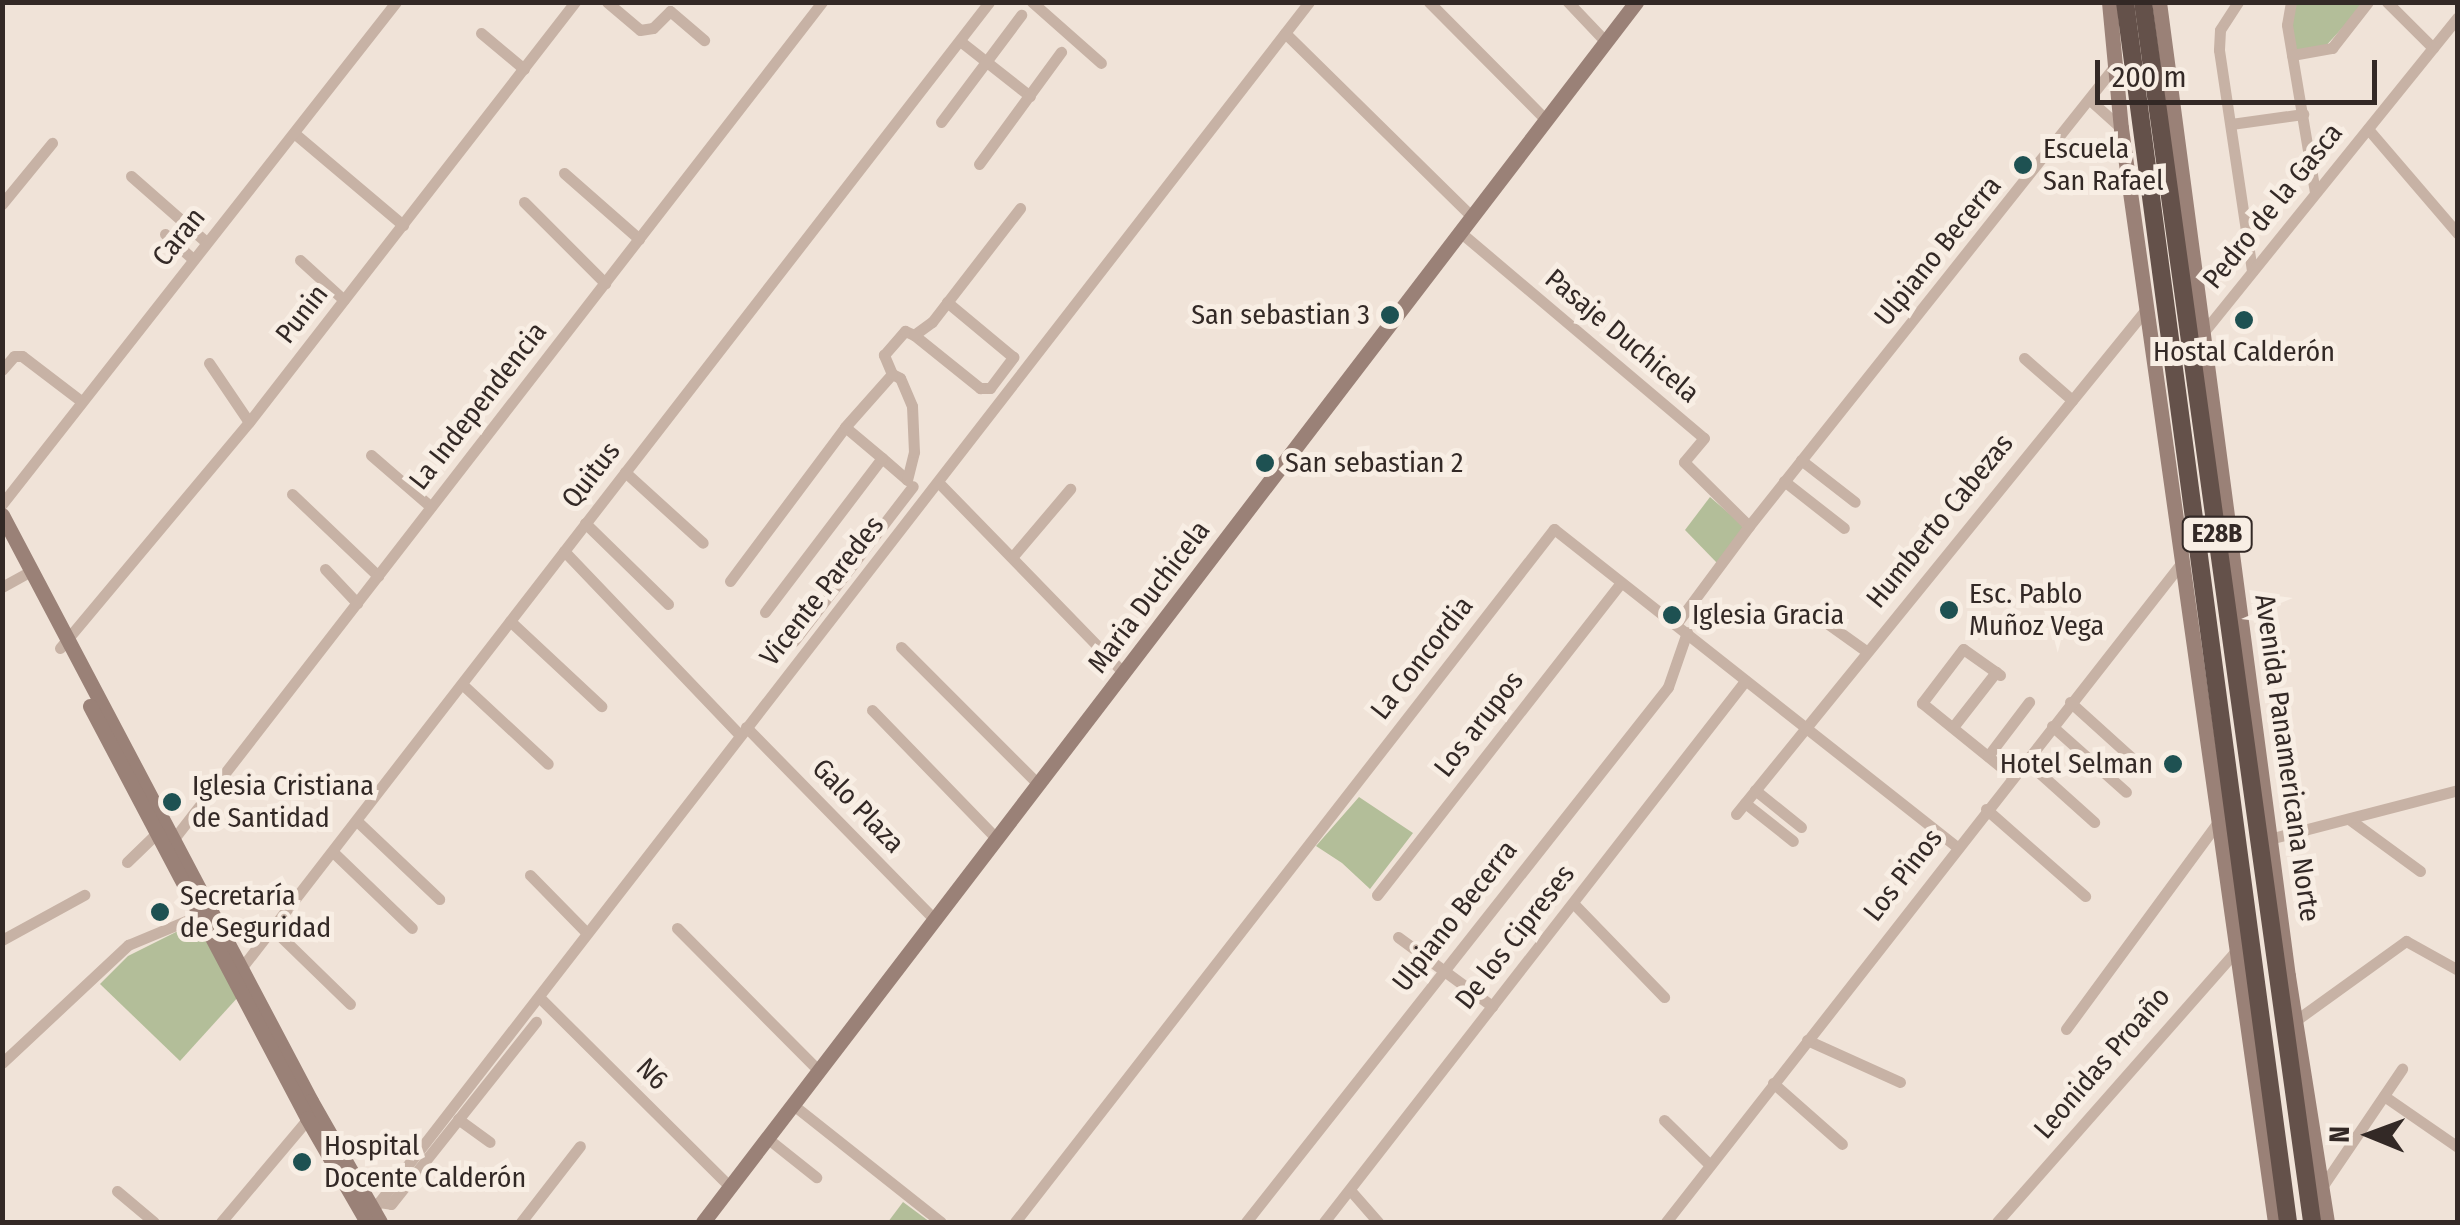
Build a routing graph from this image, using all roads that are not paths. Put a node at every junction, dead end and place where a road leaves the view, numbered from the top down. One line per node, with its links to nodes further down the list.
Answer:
1 (375, 2): 19 (street)
2 (575, 2): 33 (street, Punin)
3 (607, 2): 24 (street)
4 (822, 2): 57 (street, La Independencia)
5 (989, 2): 25 (street, Quitus)
6 (1032, 2): 31 (street)
7 (1309, 2): 23 (street, Vicente Paredes)
8 (1429, 2): 37 (street)
9 (1568, 2): 26 (street)
10 (1636, 2): 26 (main road, Maria Duchicela)
11 (2109, 2): 32 (main road)
12 (2125, 2): 53 (highway, E28B)
13 (2143, 2): 61 (highway, Avenida Panamericana Norte / E28B)
14 (2159, 2): 61 (main road, Avenida Panamericana Norte)
15 (2238, 2): 39 (street)
16 (2291, 2): 29 (street)
17 (2368, 2): 29 (street)
18 (2386, 2): 27 (street)
19 (392, 8): 42 (street, Caran)
20 (1021, 15): 30 (street)
21 (2458, 18): 27 (street, Pedro de la Gasca)
22 (481, 33): 33 (street)
23 (1285, 34): 51 (street); 83 (street, Vicente Paredes)
24 (704, 40)
25 (960, 41): 30 (street); 80 (street, Quitus)
26 (1606, 42): 37 (main road, Maria Duchicela)
27 (2432, 48): 41 (street, Pedro de la Gasca)
28 (1062, 52): 34 (street)
29 (2292, 56): 36 (street)
30 (986, 62): 34 (street); 38 (street)
31 (1100, 64)
32 (2114, 67): 35 (street, Ulpiano Becerra); 40 (main road)
33 (524, 69): 52 (street, Punin)
34 (1030, 96): 44 (street)
35 (2091, 101): 40 (street); 79 (street, Ulpiano Becerra)
36 (2303, 114): 39 (street); 47 (street)
37 (1546, 120): 51 (main road, Maria Duchicela)
38 (941, 122)
39 (2232, 124): 62 (street)
40 (2121, 128): 53 (main road)
41 (2368, 128): 47 (street, Pedro de la Gasca); 56 (street)
42 (294, 133): 52 (street); 58 (street, Caran)
43 (52, 143): 49 (street)
44 (979, 164)
45 (564, 172): 57 (street)
46 (132, 176): 58 (street)
47 (2315, 193): 62 (street, Pedro de la Gasca)
48 (524, 202): 63 (street)
49 (2, 204)
50 (1020, 208): 65 (street)
51 (1472, 217): 54 (main road, Maria Duchicela)
52 (403, 225): 64 (street, Punin)
53 (2146, 230): 66 (main road); 123 (highway, E28B)
54 (1460, 232): 92 (street, Pasaje Duchicela); 115 (main road, Maria Duchicela)
55 (165, 234): 59 (street)
56 (2458, 234)
57 (639, 239): 63 (street, La Independencia)
58 (206, 242): 59 (street, Caran)
59 (192, 259): 74 (street, Caran)
60 (300, 260): 64 (street)
61 (2185, 262): 67 (main road, Avenida Panamericana Norte); 128 (highway, Avenida Panamericana Norte / E28B)
62 (2252, 272): 67 (street, Pedro de la Gasca)
63 (605, 283): 89 (street, La Independencia)
64 (344, 300): 75 (street, Punin)
65 (947, 302): 68 (street); 68 (street)
66 (2147, 308): 73 (street, Humberto Cabezas); 98 (main road)
67 (2202, 334): 147 (main road, Avenida Panamericana Norte)
68 (914, 335): 72 (street)
69 (2024, 358): 73 (street)
70 (209, 362): 75 (street)
71 (2, 370): 74 (street)
72 (892, 374): 76 (street); 82 (street)
73 (2072, 400): 114 (street, Humberto Cabezas)
74 (80, 401): 88 (street, Caran)
75 (249, 422): 112 (street, Punin)
76 (845, 427): 78 (street); 102 (street)
77 (371, 455): 89 (street)
78 (882, 458): 82 (street); 107 (street)
79 (1802, 460): 81 (street, Ulpiano Becerra); 87 (street)
80 (625, 472): 91 (street, Quitus); 95 (street)
81 (1784, 482): 92 (street, Ulpiano Becerra); 93 (street)
82 (910, 483): 86 (street); 111 (street)
83 (939, 483): 86 (street, Vicente Paredes); 97 (street)
84 (1070, 489): 97 (street)
85 (292, 494): 101 (street)
86 (927, 498): 126 (street, Vicente Paredes)
87 (1855, 502)
88 (2, 504)
89 (431, 507): 101 (street, La Independencia)
90 (2, 515): 100 (main road)
91 (585, 523): 96 (street, Quitus); 106 (street)
92 (1748, 526): 110 (street, Ulpiano Becerra)
93 (1844, 528)
94 (2, 535): 100 (main road)
95 (702, 543)
96 (564, 551): 108 (street, Quitus); 126 (street, Galo Plaza)
97 (1014, 555): 115 (street)
98 (2182, 561): 119 (street, Los Pinos); 143 (main road)
99 (325, 569): 105 (street)
100 (27, 573): 104 (street); 112 (main road)
101 (378, 576): 105 (street, La Independencia)
102 (730, 581)
103 (1620, 583): 110 (street, La Concordia); 156 (street, Los arupos); 210 (street, La Concordia)
104 (2, 587)
105 (357, 603): 148 (street, La Independencia)
106 (668, 604)
107 (765, 612)
108 (510, 621): 117 (street, Quitus); 120 (street)
109 (1824, 621): 114 (street)
110 (1682, 627): 116 (street, La Concordia); 170 (street, Ulpiano Becerra)
111 (794, 641)
112 (64, 645): 145 (main road); 148 (main road)
113 (901, 647): 134 (street)
114 (1866, 651): 125 (street, Humberto Cabezas)
115 (1123, 672): 134 (main road, Maria Duchicela)
116 (1745, 681): 125 (street, La Concordia); 159 (street, De los Cipreses)
117 (462, 684): 131 (street); 141 (street, Quitus)
118 (2029, 702): 127 (street)
119 (2070, 702): 122 (street, Los Pinos); 129 (street)
120 (601, 706)
121 (872, 710): 146 (street)
122 (2052, 726): 130 (street, Los Pinos); 137 (street)
123 (2220, 726): 128 (highway); 133 (highway, E28B)
124 (1952, 727): 124 (street); 127 (street)
125 (1803, 728): 135 (street, Humberto Cabezas); 150 (street, La Concordia)
126 (743, 731): 161 (street, Galo Plaza); 165 (street, Vicente Paredes)
127 (1988, 756): 132 (street)
128 (2244, 756): 138 (highway, Avenida Panamericana Norte / E28B)
129 (2132, 759)
130 (2025, 760): 132 (street, Los Pinos); 142 (street)
131 (548, 764)
132 (2012, 776): 139 (street, Los Pinos)
133 (2229, 781): 138 (highway); 169 (highway, E28B)
134 (1038, 784): 146 (main road, Maria Duchicela)
135 (1755, 790): 144 (street); 149 (street, Humberto Cabezas)
136 (2458, 790): 140 (street)
137 (2126, 792)
138 (2252, 804): 168 (highway, Avenida Panamericana Norte / E28B)
139 (1986, 809): 150 (street, Los Pinos); 157 (street)
140 (2349, 818): 147 (street); 153 (street)
141 (358, 822): 151 (street, Quitus); 158 (street)
142 (2094, 822)
143 (2219, 822): 169 (main road); 179 (street)
144 (1802, 827)
145 (157, 834): 152 (street); 160 (main road)
146 (996, 838): 161 (main road, Maria Duchicela)
147 (2270, 839): 168 (main road, Avenida Panamericana Norte)
148 (173, 840): 172 (main road)
149 (1793, 841)
150 (1956, 847): 180 (street, Los Pinos)
151 (334, 853): 162 (street); 164 (street, Quitus)
152 (127, 862)
153 (2420, 871)
154 (530, 875): 165 (street)
155 (84, 895): 167 (street)
156 (1377, 895)
157 (2084, 896)
158 (439, 899)
159 (1573, 902): 174 (street); 176 (street, De los Cipreses)
160 (200, 914): 172 (main road); 182 (street)
161 (934, 919): 184 (main road, Maria Duchicela)
162 (412, 928)
163 (678, 928): 184 (street)
164 (274, 930): 172 (street, Quitus); 175 (street)
165 (588, 933): 173 (street, Vicente Paredes)
166 (1398, 936): 170 (street)
167 (2, 940)
168 (2277, 940): 177 (main road, Avenida Panamericana Norte); 217 (highway, Avenida Panamericana Norte / E28B)
169 (2243, 944): 181 (highway, E28B); 214 (street, Leonidas Proaño)
170 (1444, 970): 176 (street); 211 (street, Ulpiano Becerra)
171 (2458, 970): 177 (street)
172 (238, 974): 189 (main road)
173 (539, 997): 199 (street, N6); 203 (street, Vicente Paredes)
174 (1664, 997)
175 (350, 1004)
176 (1492, 1006): 201 (street, De los Cipreses)
177 (2294, 1021): 200 (main road, Avenida Panamericana Norte)
178 (536, 1022): 190 (street)
179 (2066, 1029)
180 (1807, 1040): 185 (street); 186 (street, Los Pinos)
181 (2258, 1050): 215 (main road); 216 (highway, E28B)
182 (2, 1063)
183 (2402, 1069): 187 (street)
184 (818, 1070): 188 (main road, Maria Duchicela)
185 (1900, 1082)
186 (1774, 1083): 194 (street); 197 (street, Los Pinos)
187 (2384, 1096): 196 (street); 200 (street)
188 (792, 1104): 192 (main road, Maria Duchicela); 209 (street)
189 (312, 1114): 203 (main road); 206 (street)
190 (458, 1119): 193 (street); 203 (street)
191 (1664, 1120): 197 (street)
192 (766, 1138): 198 (street); 199 (main road, Maria Duchicela)
193 (490, 1142)
194 (1842, 1144)
195 (580, 1146): 207 (street)
196 (2458, 1146)
197 (1710, 1165): 204 (street, Los Pinos)
198 (816, 1177)
199 (730, 1187): 208 (main road, Maria Duchicela)
200 (2322, 1187): 218 (main road, Avenida Panamericana Norte)
201 (1350, 1190): 212 (street, De los Cipreses); 213 (street)
202 (117, 1191): 205 (street)
203 (375, 1214)
204 (1671, 1221)
205 (154, 1222)
206 (220, 1222)
207 (521, 1222)
208 (703, 1222)
209 (941, 1222)
210 (1015, 1222)
211 (1246, 1222)
212 (1324, 1222)
213 (1378, 1222)
214 (1997, 1222)
215 (2275, 1222)
216 (2288, 1222)
217 (2312, 1222)
218 (2327, 1222)

